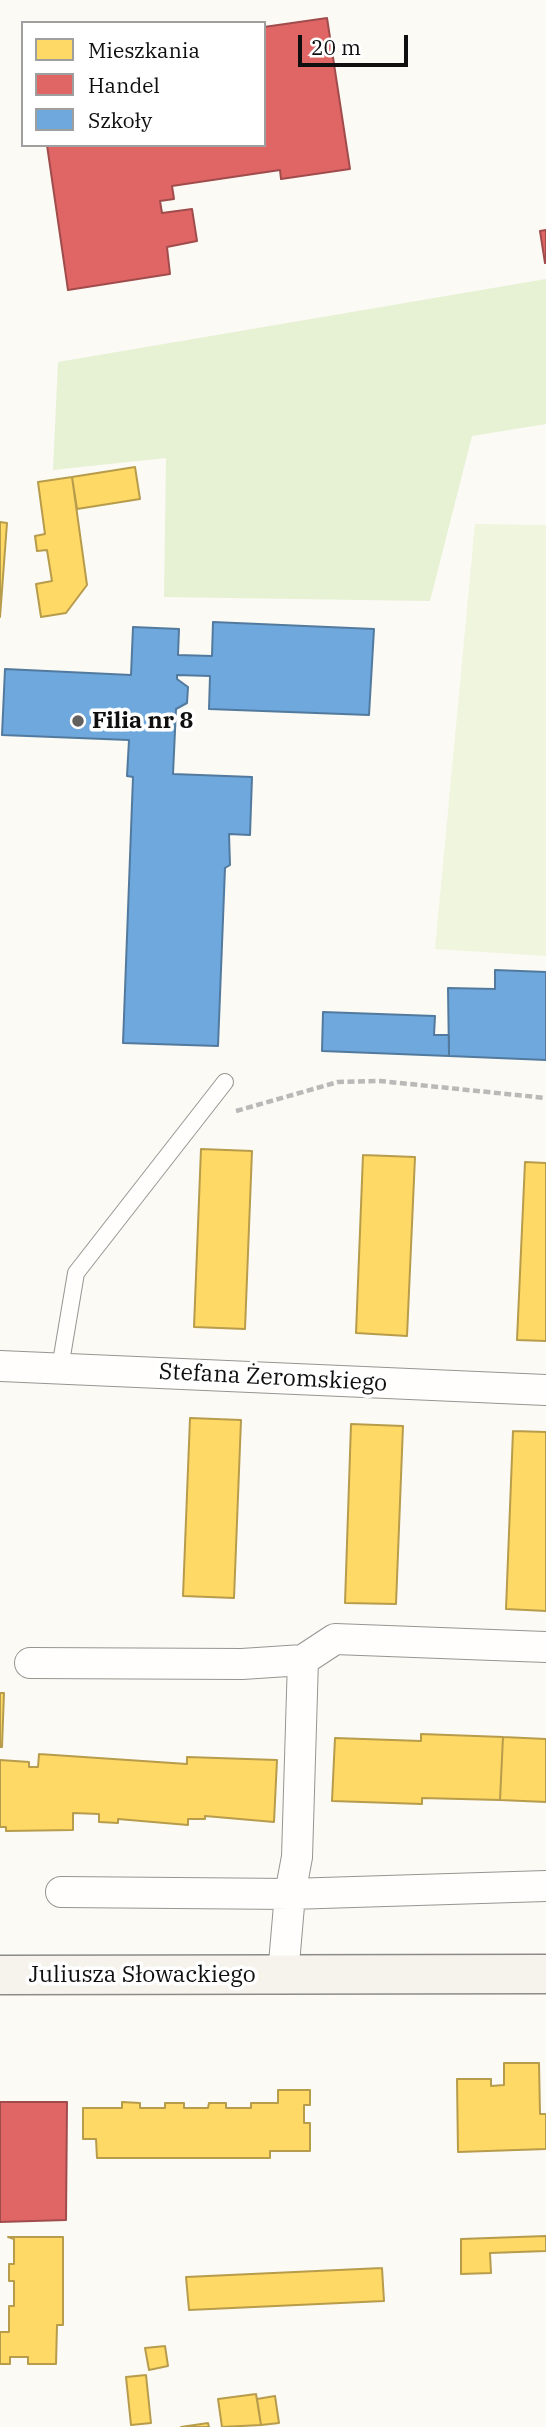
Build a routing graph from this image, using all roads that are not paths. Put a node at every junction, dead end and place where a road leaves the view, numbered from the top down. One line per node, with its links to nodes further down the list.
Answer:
1 (225, 1082): 3 (lane)
2 (0, 1366): 3 (street, Stefana Żeromskiego)
3 (61, 1368): 4 (street, Stefana Żeromskiego)
4 (546, 1391)
5 (546, 1647): 6 (street)
6 (303, 1660): 7 (street); 10 (street, Juliusza Słowackiego)
7 (30, 1662)
8 (546, 1886): 10 (street)
9 (61, 1892): 10 (street)
10 (290, 1894): 13 (street, Juliusza Słowackiego)
11 (546, 1974): 13 (street, Juliusza Słowackiego)
12 (0, 1975): 13 (street, Juliusza Słowackiego)
13 (283, 1975)

